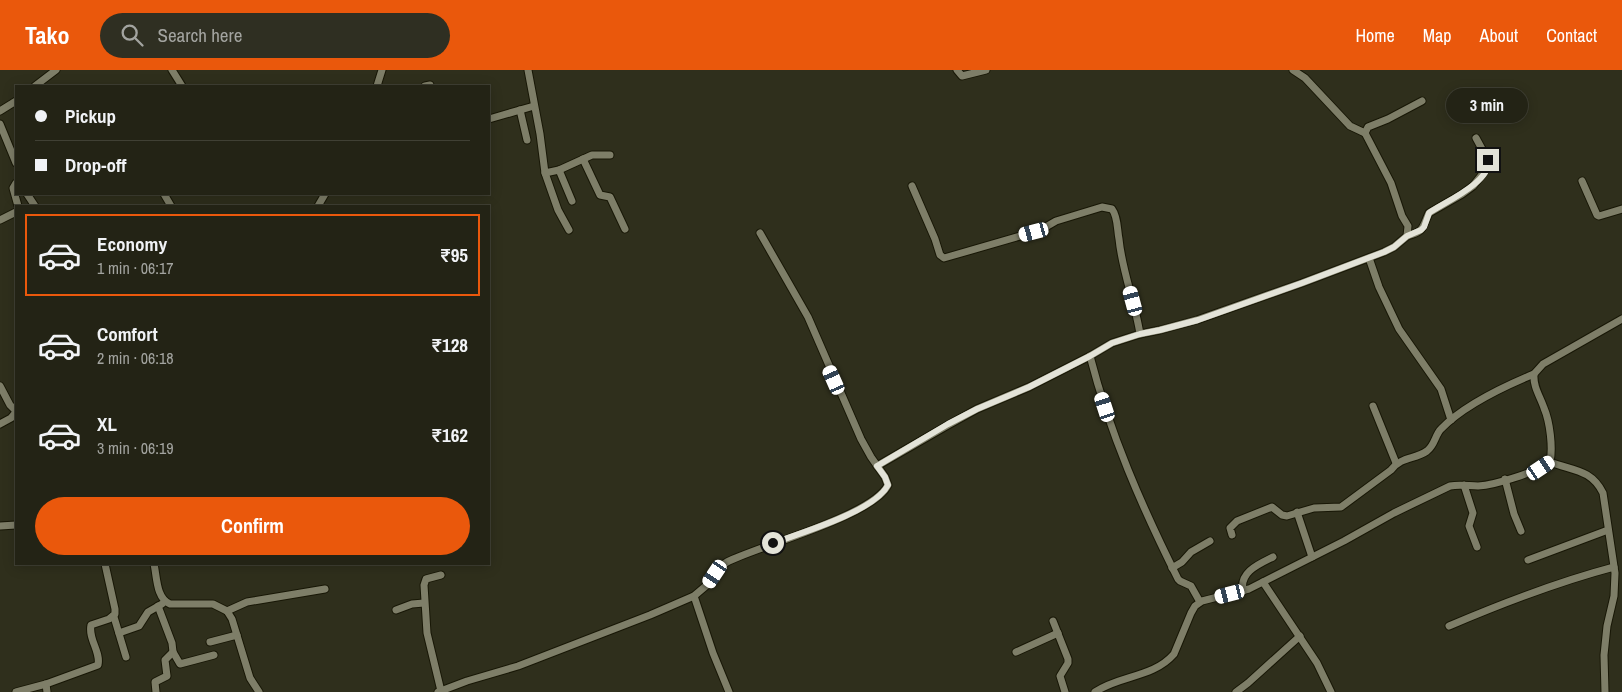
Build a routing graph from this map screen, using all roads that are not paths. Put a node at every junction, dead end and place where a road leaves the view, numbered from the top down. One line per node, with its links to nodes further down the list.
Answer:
1 (172, 70): 9 (street)
2 (382, 70): 10 (street)
3 (528, 70): 13 (street)
4 (957, 70): 5 (street)
5 (986, 70)
6 (1293, 70): 18 (street)
7 (52, 71): 8 (street)
8 (36, 85)
9 (181, 85)
10 (377, 85)
11 (1422, 101): 18 (street)
12 (15, 103): 15 (street)
13 (534, 106): 14 (street); 25 (street)
14 (520, 110): 16 (street); 20 (street)
15 (0, 111)
16 (490, 118)
17 (0, 124): 23 (street)
18 (1365, 133): 37 (street)
19 (1476, 138): 37 (street)
20 (527, 140)
21 (610, 155): 22 (street)
22 (583, 159): 24 (street); 34 (street)
23 (15, 162)
24 (559, 170): 25 (street); 29 (street)
25 (545, 173): 35 (street)
26 (1582, 181): 31 (street)
27 (15, 185): 30 (street)
28 (912, 186): 40 (street)
29 (572, 201)
30 (18, 205)
31 (1622, 209)
32 (15, 212): 33 (street)
33 (0, 220)
34 (625, 228)
35 (569, 230)
36 (760, 233): 51 (street)
37 (1407, 236): 38 (street)
38 (1369, 258): 40 (street); 47 (street)
39 (1622, 319): 42 (street)
40 (1140, 334): 41 (street)
41 (1090, 356): 51 (street); 67 (street)
42 (1534, 374): 47 (street); 49 (street)
43 (0, 386): 45 (street)
44 (1372, 406): 50 (street)
45 (15, 411)
46 (15, 413): 48 (street)
47 (1451, 420): 50 (street)
48 (0, 424)
49 (1550, 462): 52 (street); 57 (street)
50 (1396, 464): 54 (street)
51 (877, 466): 73 (street)
52 (1505, 479): 53 (street); 58 (street)
53 (1464, 485): 61 (street); 63 (street)
54 (1297, 512): 59 (street); 63 (street)
55 (15, 525): 56 (street)
56 (0, 526)
57 (1608, 530): 64 (street); 68 (street)
58 (1521, 531)
59 (1232, 535)
60 (1210, 541): 67 (street)
61 (1477, 547)
62 (1273, 557): 72 (street)
63 (1312, 557): 70 (street)
64 (1528, 560)
65 (105, 565): 80 (street)
66 (154, 565): 74 (street)
67 (1172, 568): 75 (street)
68 (1617, 570): 82 (street); 103 (street)
69 (441, 575): 76 (street)
70 (1263, 582): 72 (street); 86 (street)
71 (325, 589): 79 (street)
72 (1244, 591): 75 (street)
73 (694, 596): 93 (street); 98 (street)
74 (165, 602): 77 (street); 79 (street)
75 (1200, 602): 100 (street)
76 (424, 603): 78 (street); 93 (street)
77 (158, 606): 83 (street); 88 (street)
78 (396, 610)
79 (226, 611): 85 (street)
80 (114, 617): 83 (street); 92 (street)
81 (1053, 621): 84 (street)
82 (1449, 626)
83 (119, 633): 91 (street)
84 (1058, 633): 89 (street); 99 (street)
85 (237, 635): 87 (street); 97 (street)
86 (1300, 636): 101 (street); 102 (street)
87 (210, 642)
88 (174, 652): 90 (street); 96 (street)
89 (1016, 652)
90 (214, 655)
91 (126, 657)
92 (46, 684): 94 (street); 95 (street)
93 (439, 691)
94 (16, 692)
95 (47, 692)
96 (156, 692)
97 (259, 692)
98 (729, 692)
99 (1065, 692)
100 (1095, 692)
101 (1236, 692)
102 (1331, 692)
103 (1605, 692)

